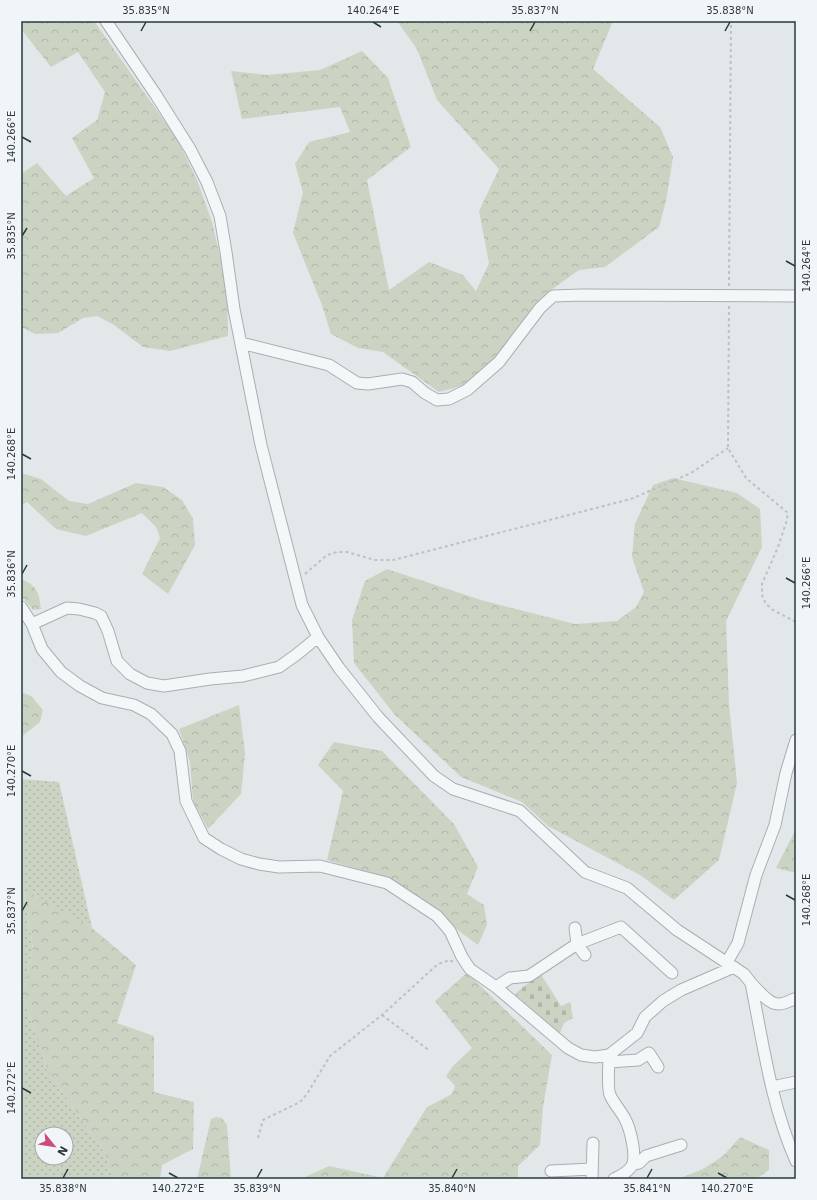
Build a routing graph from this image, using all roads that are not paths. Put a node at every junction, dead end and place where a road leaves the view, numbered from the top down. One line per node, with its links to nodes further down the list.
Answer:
1 (106, 21): 3 (street)
2 (796, 296): 3 (street)
3 (241, 343): 6 (street)
4 (21, 607): 5 (street)
5 (32, 624): 6 (street); 14 (street)
6 (318, 637): 11 (street)
7 (796, 740): 11 (street)
8 (575, 928): 9 (street)
9 (577, 944): 10 (street); 12 (street); 14 (street)
10 (584, 955)
11 (730, 965): 13 (street); 16 (street)
12 (672, 973)
13 (751, 983): 15 (street); 19 (street)
14 (496, 987): 16 (street)
15 (794, 999)
16 (609, 1059): 17 (street); 23 (street)
17 (658, 1067)
18 (796, 1082): 19 (street)
19 (772, 1087): 22 (street)
20 (593, 1143): 25 (street)
21 (681, 1145): 23 (street)
22 (796, 1161)
23 (633, 1164): 26 (street)
24 (551, 1171): 25 (street)
25 (592, 1174)
26 (614, 1179)

